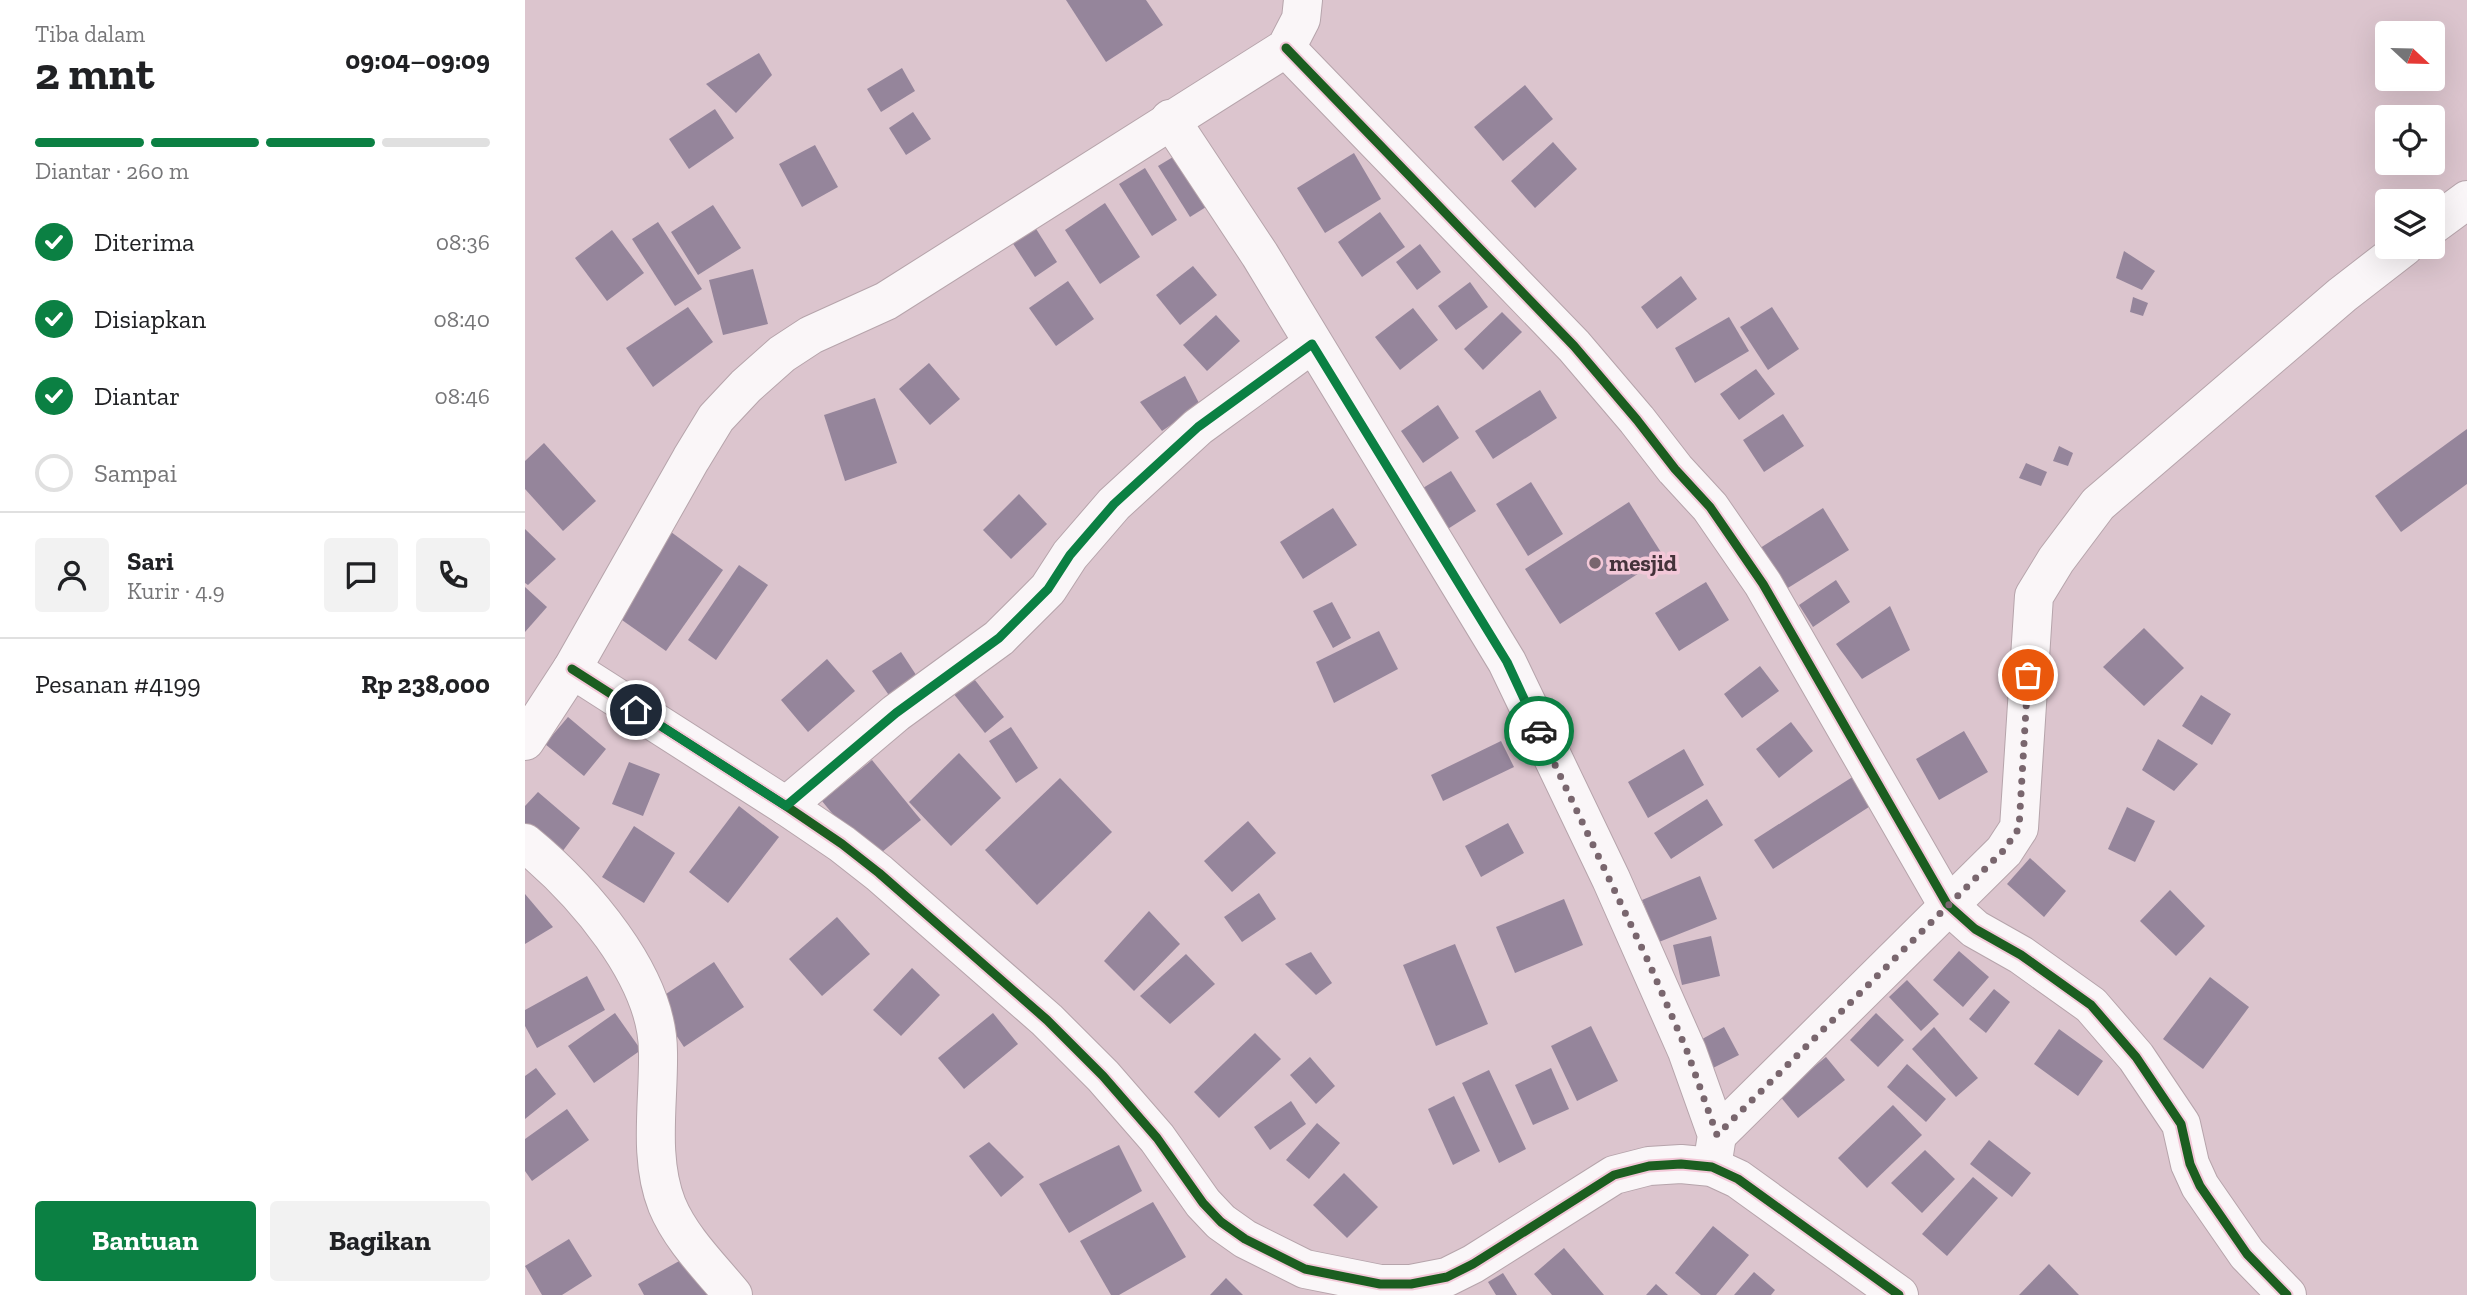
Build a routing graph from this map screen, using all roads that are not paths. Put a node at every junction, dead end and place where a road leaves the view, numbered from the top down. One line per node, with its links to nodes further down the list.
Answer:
1 (1303, 0): 2 (street)
2 (1286, 48): 3 (street); 12 (street)
3 (1170, 119): 7 (street); 8 (street)
4 (2467, 200): 5 (street)
5 (2445, 216)
6 (2388, 259): 12 (street)
7 (1312, 344): 10 (street); 13 (street)
8 (572, 668): 9 (street); 10 (street)
9 (525, 741)
10 (786, 806): 14 (street)
11 (525, 843): 15 (street)
12 (1947, 904): 13 (street); 17 (street)
13 (1714, 1151): 14 (street); 16 (street)
14 (1375, 1289)
15 (733, 1295)
16 (1899, 1295)
17 (2287, 1295)

